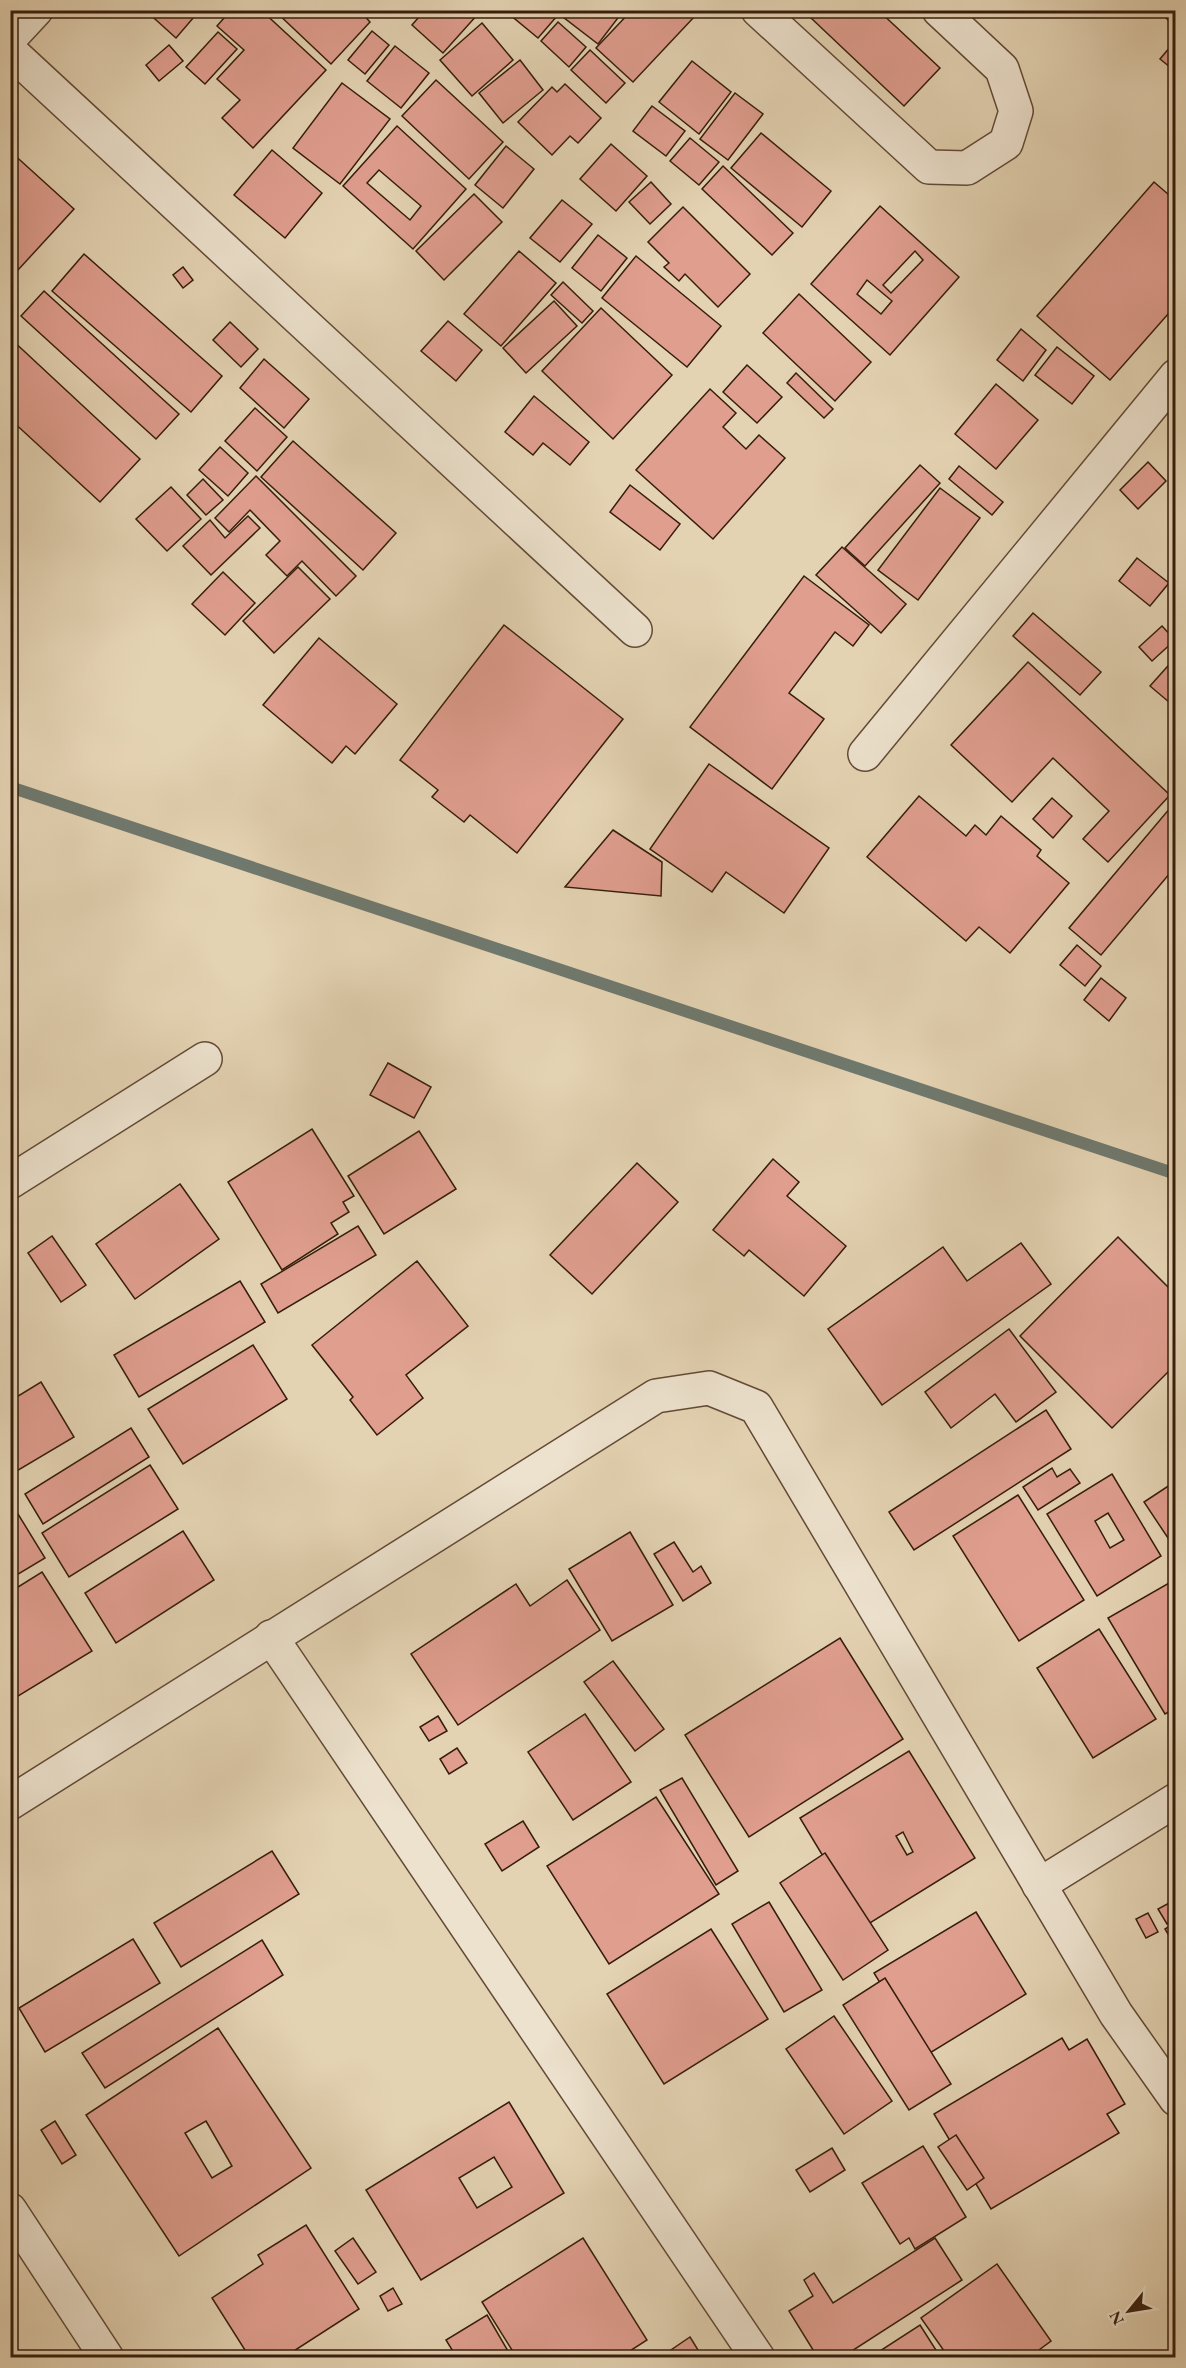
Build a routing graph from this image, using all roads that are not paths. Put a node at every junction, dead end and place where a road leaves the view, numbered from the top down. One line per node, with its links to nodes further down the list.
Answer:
1 (36, 10): 4 (street)
2 (758, 10): 3 (street)
3 (939, 10)
4 (10, 38)
5 (10, 51): 7 (street)
6 (1176, 376): 8 (street)
7 (635, 630)
8 (865, 754)
9 (205, 1059): 10 (street)
10 (10, 1182)
11 (271, 1637): 13 (street); 14 (street); 18 (street)
12 (1176, 1800): 14 (street)
13 (10, 1803)
14 (1039, 1885): 15 (street)
15 (1176, 2099)
16 (10, 2210): 17 (street)
17 (107, 2358)
18 (758, 2358)

